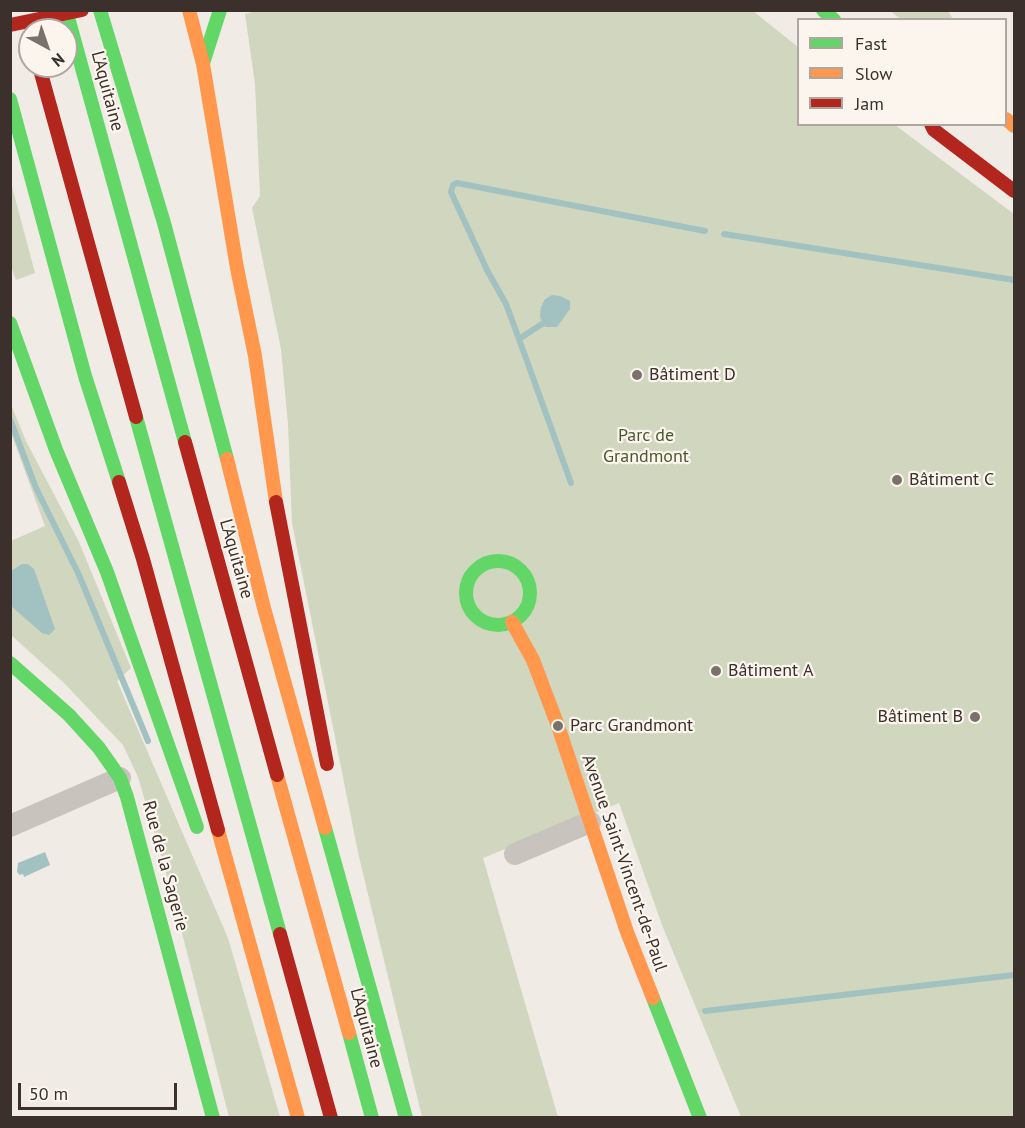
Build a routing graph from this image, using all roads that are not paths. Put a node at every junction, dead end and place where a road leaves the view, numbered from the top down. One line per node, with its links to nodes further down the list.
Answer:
1 (66, 10): 28 (main road, L'Aquitaine)
2 (82, 10): 6 (main road, bridge)
3 (100, 10): 22 (main road)
4 (189, 10): 7 (main road)
5 (220, 10): 7 (main road)
6 (10, 25)
7 (202, 64): 16 (main road)
8 (42, 78): 27 (main road)
9 (10, 99): 24 (main road)
10 (932, 126): 11 (main road)
11 (1014, 191)
12 (10, 323): 20 (main road)
13 (512, 622): 13 (main road); 18 (main road, Avenue Saint-Vincent-de-Paul)
14 (10, 663): 15 (main road, Rue de la Sagerie)
15 (120, 778): 19 (street); 25 (main road, Rue de la Sagerie)
16 (331, 783)
17 (337, 817): 22 (main road)
18 (590, 822): 21 (street); 30 (main road, Avenue Saint-Vincent-de-Paul)
19 (10, 826)
20 (202, 841)
21 (515, 854)
22 (349, 916): 29 (main road)
23 (228, 917): 24 (main road)
24 (272, 1021): 26 (main road)
25 (213, 1118)
26 (298, 1118)
27 (331, 1118)
28 (372, 1118)
29 (406, 1118)
30 (700, 1118)

